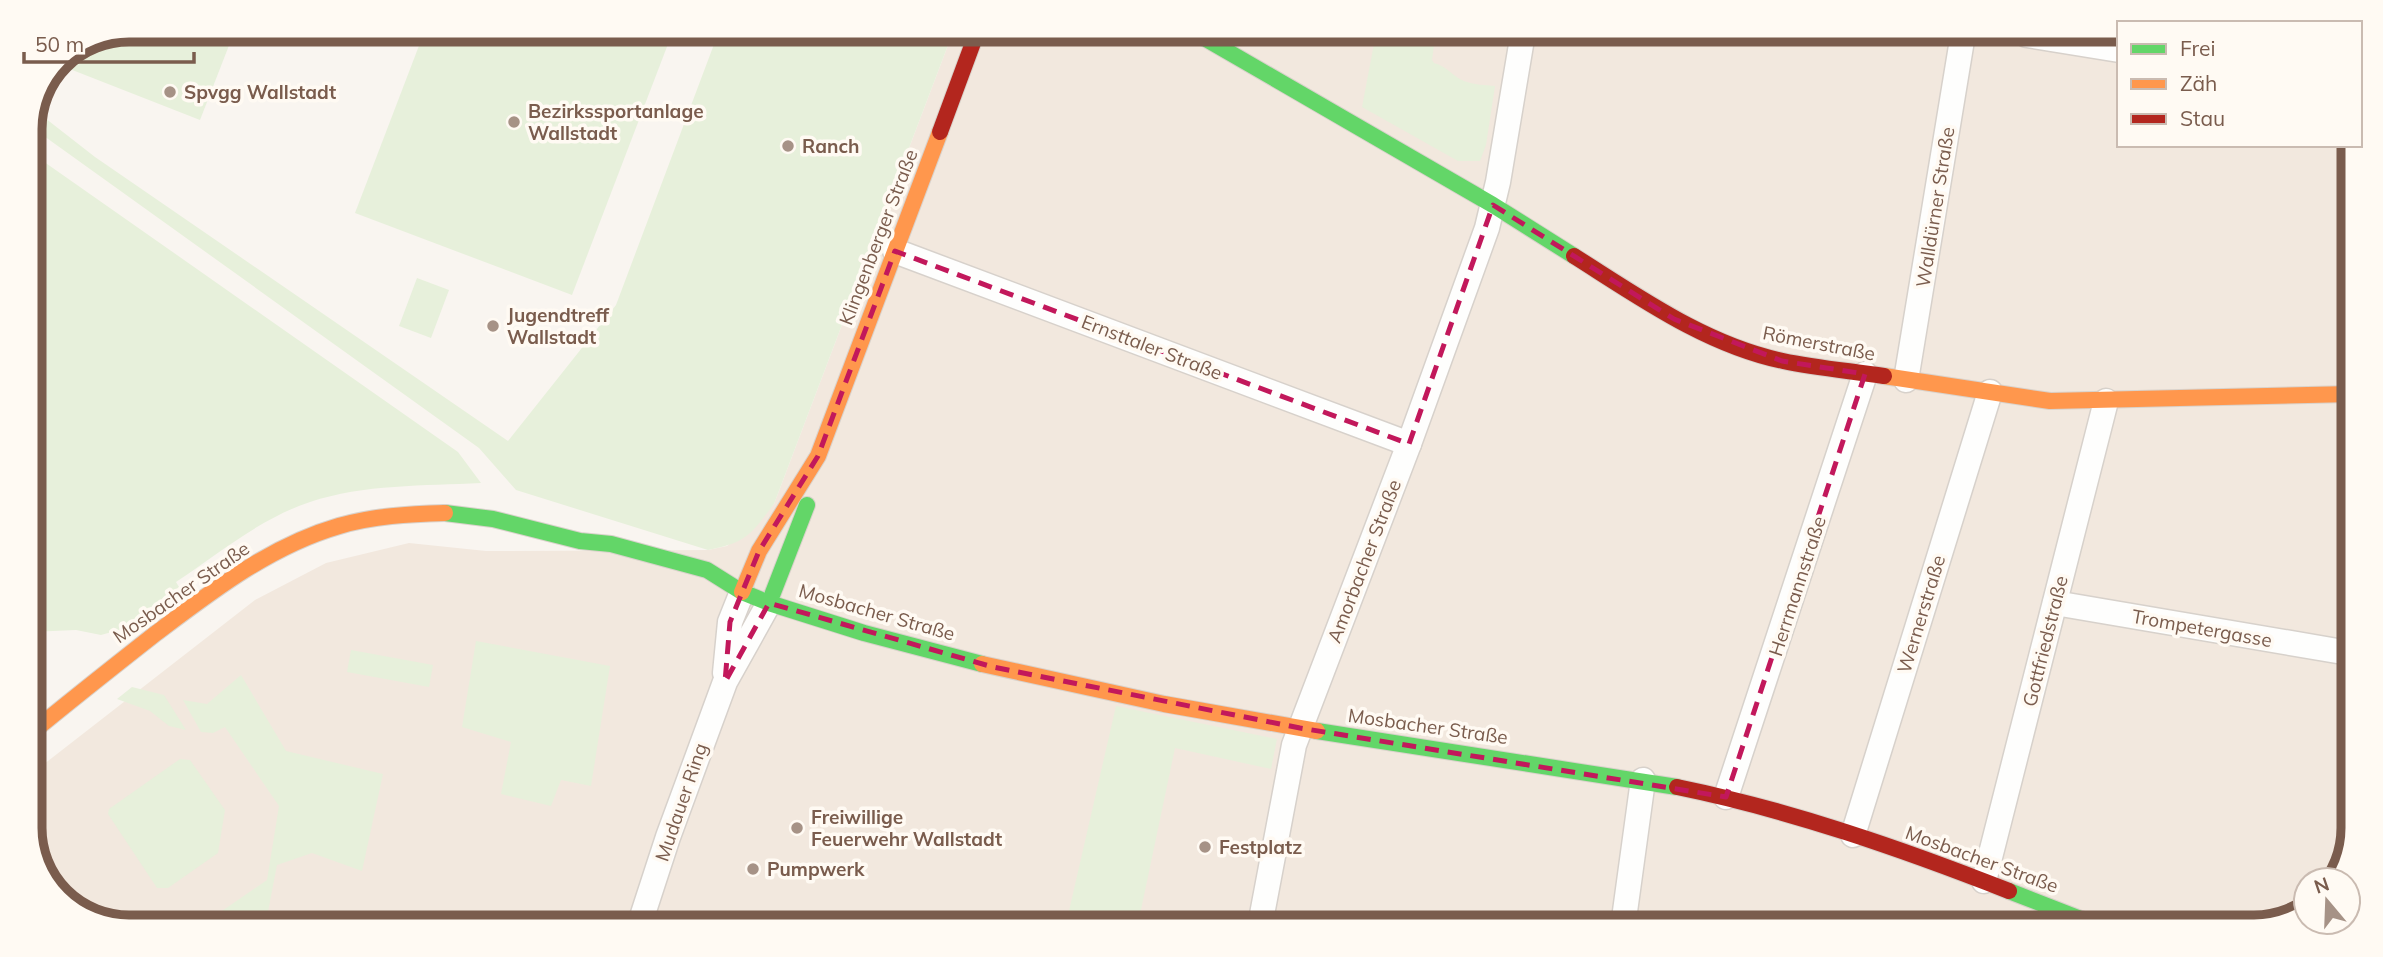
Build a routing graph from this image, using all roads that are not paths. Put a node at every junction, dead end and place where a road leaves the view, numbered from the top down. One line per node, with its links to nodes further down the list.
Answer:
1 (973, 42): 8 (street, Klingenberger Straße)
2 (1211, 42): 7 (street, Römerstraße)
3 (1521, 42): 7 (street, Amorbacher Straße)
4 (1962, 42): 10 (street, Walldürner Straße)
5 (2073, 42): 6 (street)
6 (2117, 50)
7 (1493, 205): 9 (street, Römerstraße); 14 (street, Amorbacher Straße)
8 (895, 251): 14 (street, Ernsttaler Straße); 15 (street, Klingenberger Straße)
9 (1865, 374): 10 (street, Römerstraße); 27 (street, Herrmannstraße)
10 (1906, 380): 11 (street, Römerstraße)
11 (1990, 393): 13 (street, Römerstraße); 28 (street, Wernerstraße)
12 (2341, 394): 13 (street, Römerstraße)
13 (2106, 401): 21 (street, Gottfriedstraße)
14 (1409, 444): 25 (street, Amorbacher Straße)
15 (818, 456): 19 (street, Klingenberger Straße); 20 (street, Klingenberger Straße)
16 (580, 541): 17 (street, Mosbacher Straße); 19 (street, Mosbacher Straße); 24 (street, Mosbacher Straße)
17 (639, 568)
18 (716, 591): 19 (street, Mosbacher Straße)
19 (742, 592): 20 (street, Mosbacher Straße); 23 (street, Mudauer Ring)
20 (769, 603): 23 (street, Mudauer Ring); 25 (street, Mosbacher Straße)
21 (2055, 603): 22 (street, Trompetergasse); 29 (street, Gottfriedstraße)
22 (2341, 652)
23 (724, 682): 30 (street, Mudauer Ring)
24 (42, 724)
25 (1300, 728): 26 (street, Mosbacher Straße); 31 (street, Amorbacher Straße)
26 (1643, 780): 27 (street, Mosbacher Straße); 32 (street)
27 (1726, 797): 28 (street, Mosbacher Straße)
28 (1853, 835): 29 (street, Mosbacher Straße)
29 (1984, 881): 33 (street, Mosbacher Straße)
30 (643, 915)
31 (1262, 915)
32 (1625, 915)
33 (2070, 915)

